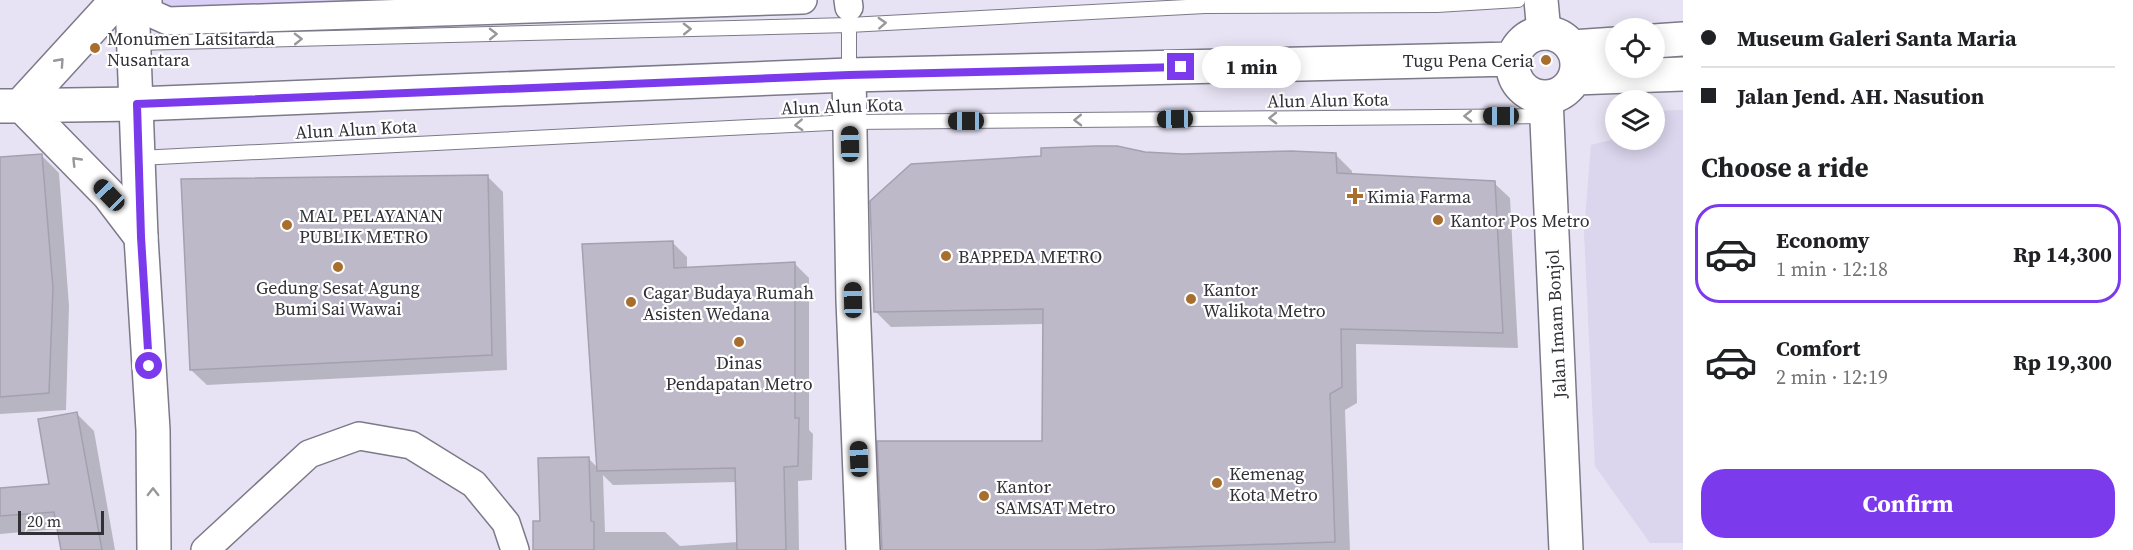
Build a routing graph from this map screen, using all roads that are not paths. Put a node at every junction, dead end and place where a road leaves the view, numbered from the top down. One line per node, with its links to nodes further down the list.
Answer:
1 (117, 0): 17 (main road, one-way to 1)
2 (132, 0): 10 (main road)
3 (148, 0): 4 (street)
4 (803, 0)
5 (1518, 0): 7 (lane, one-way to 5)
6 (1541, 0): 12 (main road)
7 (849, 11): 10 (lane, one-way to 7); 15 (lane)
8 (1683, 39): 9 (main road)
9 (1665, 40)
10 (134, 43): 16 (main road)
11 (1605, 46): 12 (main road)
12 (1564, 52): 13 (main road); 14 (main road); 18 (main road)
13 (1512, 59): 15 (main road); 18 (main road)
14 (1683, 74)
15 (849, 75): 16 (main road); 19 (main road)
16 (137, 104): 17 (main road); 20 (main road)
17 (10, 106): 21 (main road, one-way to 17)
18 (1547, 107): 19 (lane, Alun Alun Kota, one-way to 19); 26 (main road, Jalan Imam Bonjol)
19 (850, 122): 20 (lane, Alun Alun Kota, one-way to 20); 25 (main road)
20 (139, 158): 21 (main road)
21 (141, 237): 22 (main road, one-way to 21)
22 (154, 550)
23 (205, 550): 24 (street)
24 (515, 550)
25 (863, 550)
26 (1566, 550)

